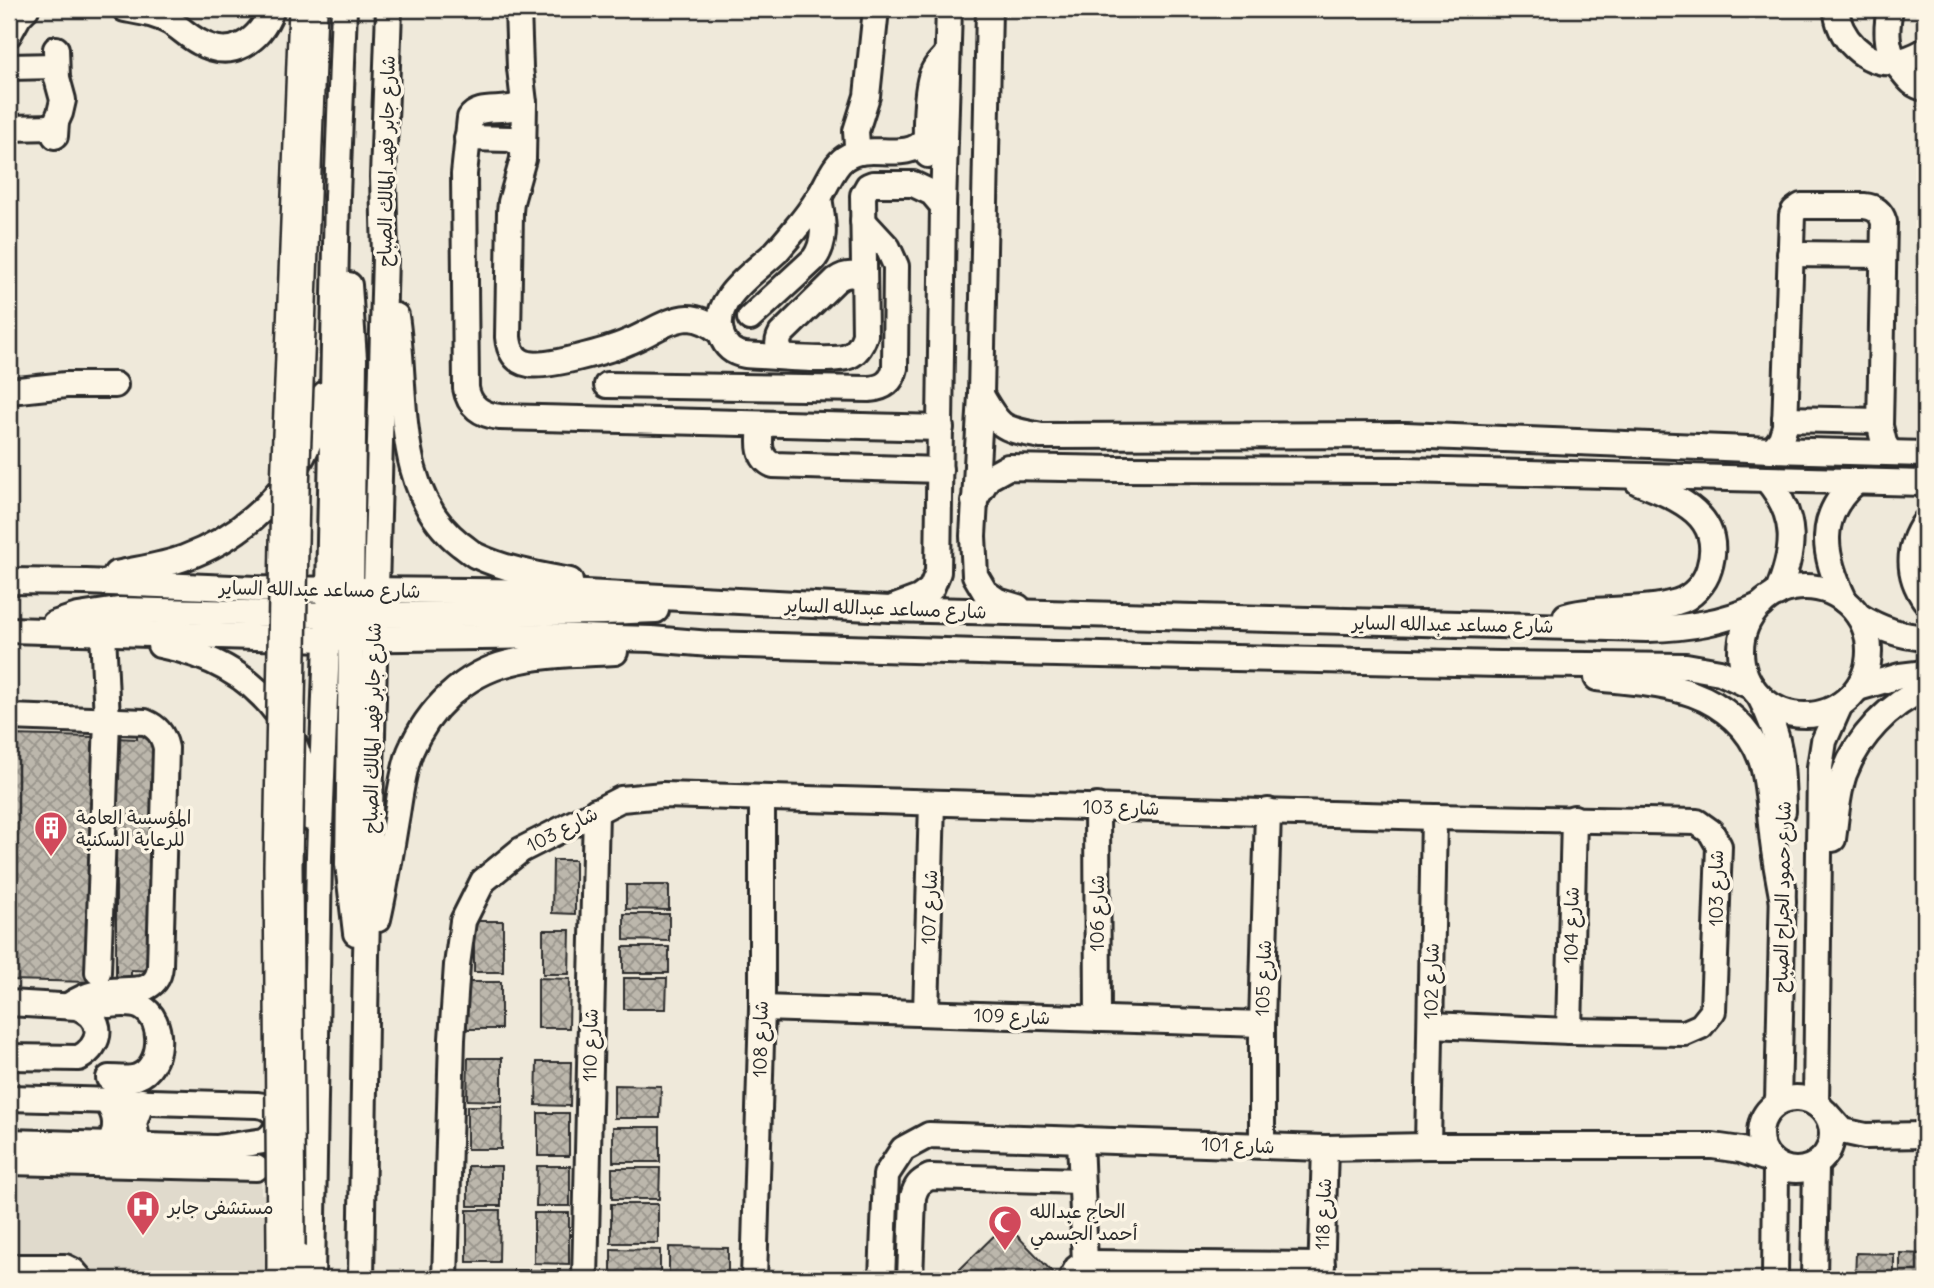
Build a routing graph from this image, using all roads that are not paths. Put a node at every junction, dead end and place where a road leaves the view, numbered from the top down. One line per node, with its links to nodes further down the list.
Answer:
1 (26, 9): 15 (street)
2 (125, 9): 3 (street)
3 (272, 9)
4 (308, 9): 135 (highway, bridge)
5 (344, 9): 34 (street, شارع جابر فهد المالك الصباح)
6 (389, 9): 37 (street, شارع جابر فهد المالك الصباح)
7 (503, 9): 20 (street)
8 (519, 9): 20 (street)
9 (876, 9): 27 (street)
10 (935, 9): 17 (street)
11 (949, 9): 17 (street)
12 (989, 9): 47 (street)
13 (1837, 9): 18 (street)
14 (1890, 9): 18 (street)
15 (9, 34)
16 (1925, 51): 18 (street)
17 (940, 63): 25 (street); 28 (street)
18 (1894, 63): 21 (street)
19 (9, 67): 23 (street)
20 (521, 77): 22 (street)
21 (1925, 88)
22 (524, 103): 24 (street); 26 (street)
23 (9, 128)
24 (467, 138): 26 (street); 50 (street)
25 (926, 139): 27 (street); 28 (street)
26 (523, 148): 31 (street)
27 (864, 152): 29 (street); 30 (street)
28 (944, 176): 32 (street)
29 (868, 189): 30 (street); 32 (street); 33 (street)
30 (823, 190): 40 (street); 41 (street)
31 (514, 193): 39 (street); 41 (street)
32 (943, 206): 51 (street)
33 (863, 221): 38 (street); 44 (street)
34 (338, 226): 43 (street, شارع جابر فهد المالك الصباح); 75 (street)
35 (1790, 254): 36 (street); 36 (street); 48 (street)
36 (1883, 255): 49 (street)
37 (385, 257): 68 (street); 75 (street, شارع جابر فهد المالك الصباح)
38 (864, 279): 42 (street); 42 (street)
39 (495, 308)
40 (746, 314)
41 (721, 333): 42 (street)
42 (784, 357)
43 (334, 363): 67 (street); 75 (street, شارع جابر فهد المالك الصباح)
44 (607, 379)
45 (115, 385): 46 (street)
46 (9, 391)
47 (981, 395): 52 (street); 62 (street)
48 (1785, 419): 49 (street); 53 (street)
49 (1880, 421): 54 (street)
50 (761, 424): 51 (street); 56 (street)
51 (941, 428): 56 (street)
52 (1405, 435): 53 (street); 57 (street)
53 (1772, 450): 54 (street)
54 (1890, 453): 55 (street)
55 (1925, 454)
56 (940, 470): 64 (street)
57 (1405, 470): 58 (street); 62 (street)
58 (1596, 475): 59 (street); 76 (street)
59 (1766, 479): 60 (street); 69 (street)
60 (1857, 481): 61 (street); 72 (street)
61 (1925, 483)
62 (974, 501): 65 (street)
63 (1925, 522): 70 (street)
64 (939, 534): 65 (street); 73 (street)
65 (973, 536): 74 (street)
66 (9, 581): 67 (street, شارع مساعد عبدالله الساير)
67 (86, 582): 75 (street, شارع مساعد عبدالله الساير)
68 (621, 594): 71 (street, شارع مساعد عبدالله الساير); 75 (street, شارع مساعد عبدالله الساير)
69 (1769, 600): 72 (street); 76 (street, شارع مساعد عبدالله الساير); 86 (street)
70 (1925, 600)
71 (719, 601): 73 (street, شارع مساعد عبدالله الساير); 75 (street)
72 (1852, 608): 80 (street); 84 (street)
73 (890, 609): 74 (street, شارع مساعد عبدالله الساير)
74 (1046, 614): 76 (street, شارع مساعد عبدالله الساير)
75 (351, 615): 78 (street); 79 (street, شارع مساعد عبدالله الساير); 81 (street, شارع مساعد عبدالله الساير); 97 (street, شارع جابر فهد المالك الصباح); 102 (street)
76 (1537, 626)
77 (9, 630): 78 (street, شارع مساعد عبدالله الساير)
78 (40, 630): 79 (street, شارع مساعد عبدالله الساير)
79 (105, 632): 89 (street); 97 (street)
80 (1925, 638)
81 (710, 644): 82 (street, شارع مساعد عبدالله الساير); 102 (street)
82 (1500, 664): 86 (street, شارع مساعد عبدالله الساير); 101 (street)
83 (1925, 673): 84 (street)
84 (1858, 688): 87 (street)
85 (1925, 688): 100 (street)
86 (1756, 692): 87 (street); 98 (street, شارع حمود الجراح الصباح)
87 (1840, 705): 99 (street, شارع حمود الجراح الصباح)
88 (9, 717): 89 (street)
89 (107, 720): 103 (street); 103 (street)
90 (762, 799): 91 (street, شارع 103); 93 (street, شارع 103); 106 (street, شارع 108)
91 (932, 803): 92 (street, شارع 103); 107 (street, شارع 107)
92 (1097, 806): 94 (street, شارع 103); 108 (street, شارع 106)
93 (596, 811): 143 (street, شارع 103); 144 (street, شارع 110)
94 (1268, 811): 95 (street, شارع 103); 109 (street, شارع 105)
95 (1434, 817): 96 (street, شارع 103); 110 (street, شارع 102)
96 (1574, 818): 111 (street, شارع 104); 111 (street, شارع 103)
97 (319, 856): 141 (street, شارع جابر فهد المالك الصباح)
98 (1783, 876): 99 (street); 101 (street, شارع حمود الجراح الصباح)
99 (1820, 876): 100 (street, شارع حمود الجراح الصباح)
100 (1819, 901): 118 (street, شارع حمود الجراح الصباح)
101 (1783, 902): 117 (street, شارع حمود الجراح الصباح)
102 (366, 967): 142 (street)
103 (106, 981): 105 (street)
104 (9, 1003): 105 (street)
105 (73, 1006): 112 (street); 114 (street)
106 (762, 1007): 107 (street, شارع 109); 145 (street, شارع 108)
107 (926, 1012): 108 (street, شارع 109)
108 (1098, 1019): 109 (street, شارع 109)
109 (1262, 1024): 126 (street, شارع 105)
110 (1431, 1025): 111 (street, شارع 103); 127 (street, شارع 102)
111 (1569, 1031)
112 (97, 1037): 113 (street); 114 (street)
113 (9, 1057)
114 (108, 1082): 115 (street); 116 (street); 124 (street)
115 (9, 1098)
116 (142, 1101): 125 (street); 125 (street)
117 (1778, 1102): 118 (street); 119 (street)
118 (1821, 1108): 121 (street); 130 (street)
119 (1761, 1121): 128 (street, شارع 101); 132 (street)
120 (1925, 1135): 121 (street)
121 (1865, 1136): 130 (street)
122 (1080, 1139): 126 (street, شارع 101); 134 (street); 146 (street, شارع 101)
123 (9, 1142): 124 (street)
124 (108, 1144): 125 (street)
125 (138, 1145)
126 (1262, 1145): 129 (street, شارع 101)
127 (1428, 1146): 128 (street, شارع 101); 129 (street, شارع 101)
128 (1713, 1146): 132 (street, شارع 101)
129 (1325, 1148): 139 (street, شارع 118)
130 (1821, 1160): 132 (street); 149 (street)
131 (9, 1162): 133 (street)
132 (1772, 1162): 148 (street)
133 (256, 1168)
134 (1082, 1181): 137 (street); 147 (street)
135 (286, 1263)
136 (9, 1267): 140 (street)
137 (1078, 1271): 138 (street)
138 (1279, 1272): 139 (street)
139 (1322, 1272)
140 (80, 1279)
141 (312, 1279)
142 (361, 1279)
143 (445, 1279)
144 (585, 1279)
145 (754, 1279)
146 (882, 1279)
147 (910, 1279)
148 (1775, 1279)
149 (1814, 1279)

